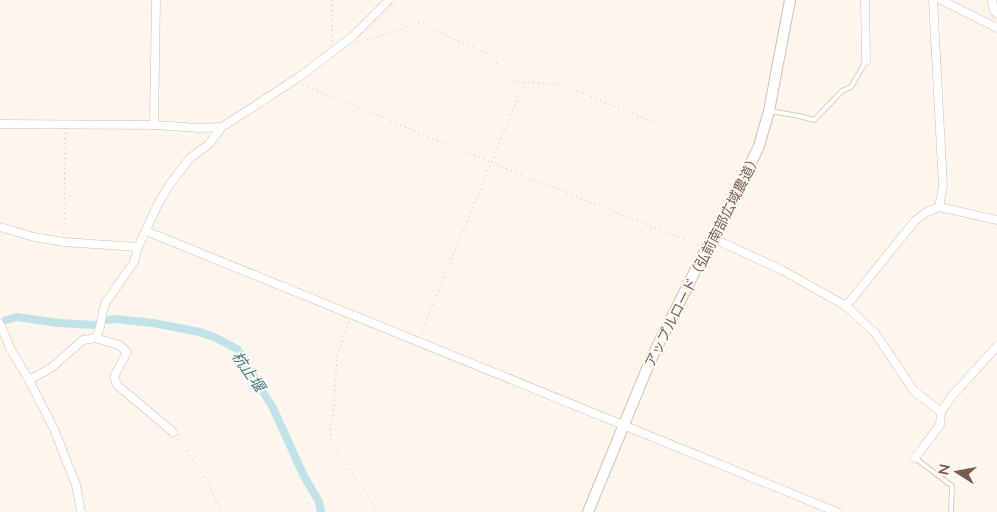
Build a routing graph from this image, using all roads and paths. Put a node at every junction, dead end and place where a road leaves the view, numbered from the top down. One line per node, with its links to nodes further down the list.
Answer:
1 (156, 0): 19 (street)
2 (332, 0): 12 (path)
3 (390, 0): 12 (street)
4 (790, 0): 16 (street, アップルロード（弘前南部広域農道）)
5 (865, 0): 13 (street)
6 (933, 0): 23 (street)
7 (992, 0): 9 (street)
8 (945, 1): 10 (street)
9 (997, 14)
10 (997, 28)
11 (358, 42): 15 (path)
12 (332, 52): 14 (street)
13 (866, 61): 16 (lane)
14 (293, 80): 20 (street); 22 (path)
15 (524, 82): 21 (path); 22 (path)
16 (770, 111): 27 (street, アップルロード（弘前南部広域農道）)
17 (0, 124): 18 (street)
18 (65, 125): 19 (street); 28 (path)
19 (154, 125): 20 (street)
20 (222, 127): 26 (street)
21 (665, 127)
22 (491, 162): 30 (path); 35 (path)
23 (939, 207): 24 (street); 31 (street)
24 (997, 220)
25 (0, 227): 28 (street)
26 (146, 231): 29 (street); 32 (street)
27 (712, 238): 30 (street, アップルロード（弘前南部広域農道）); 31 (street)
28 (64, 242): 29 (street)
29 (138, 248): 34 (street)
30 (706, 249): 39 (street, アップルロード（弘前南部広域農道）)
31 (846, 306): 38 (street)
32 (352, 315): 35 (street); 44 (path)
33 (0, 324): 37 (street)
34 (95, 338): 37 (street); 40 (street)
35 (418, 341): 39 (street)
36 (997, 346): 38 (street)
37 (30, 380): 42 (street)
38 (941, 412): 41 (street)
39 (624, 424): 45 (street, アップルロード（弘前南部広域農道）); 46 (street)
40 (173, 432): 43 (path)
41 (915, 458): 47 (lane)
42 (81, 512)
43 (221, 512)
44 (379, 512)
45 (588, 512)
46 (837, 512)
47 (951, 512)

